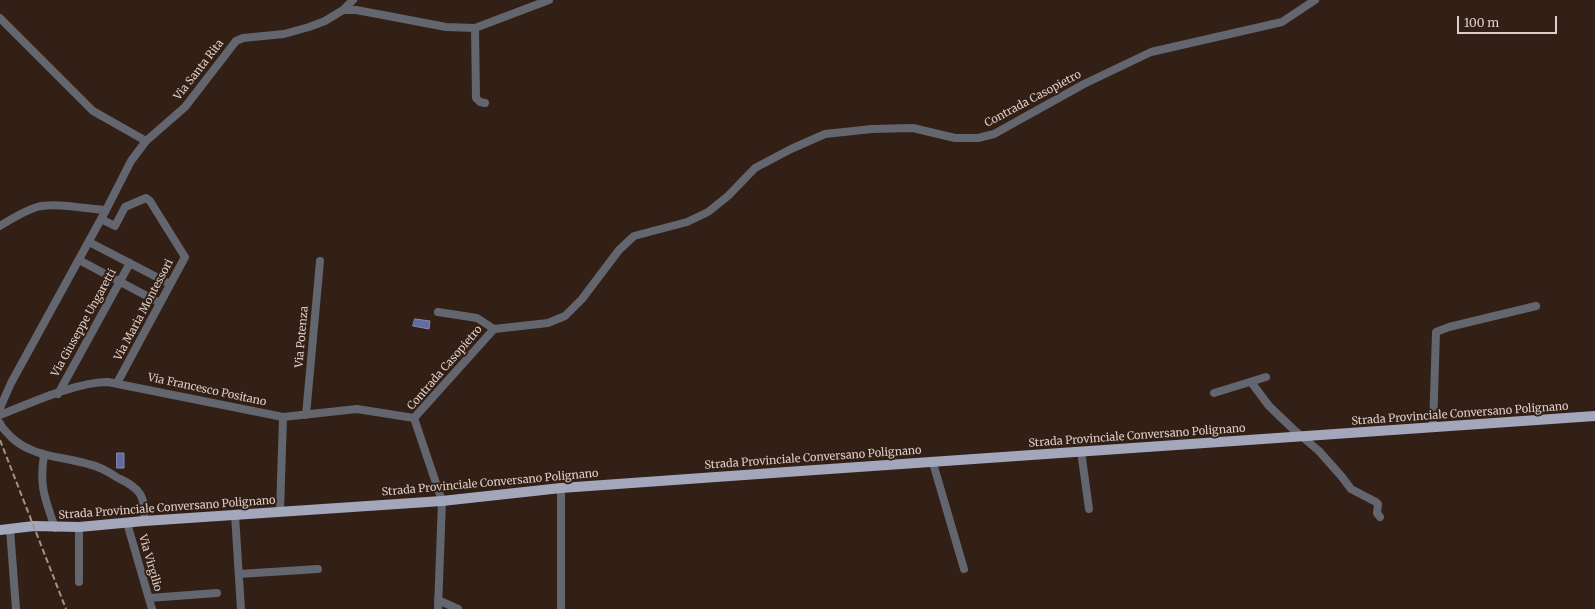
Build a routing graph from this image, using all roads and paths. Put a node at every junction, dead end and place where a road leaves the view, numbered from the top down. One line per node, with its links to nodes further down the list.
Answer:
1 (354, 0): 4 (street, Via Santa Rita)
2 (549, 0): 6 (street)
3 (1316, 0): 21 (street, Contrada Casopietro)
4 (344, 10): 6 (street); 8 (street, Via Santa Rita)
5 (0, 18): 8 (street)
6 (475, 28): 7 (street)
7 (485, 103)
8 (146, 141): 9 (street, Via Santa Rita)
9 (106, 210): 10 (street, Via Santa Rita); 11 (street)
10 (101, 219): 12 (street, Via Santa Rita); 17 (street, Via Maria Montessori)
11 (0, 226)
12 (89, 242): 13 (street, Via Santa Rita); 15 (street)
13 (79, 260): 16 (street); 27 (street, Via Santa Rita)
14 (320, 261): 29 (street, Via Potenza)
15 (130, 263): 16 (street, Via Giuseppe Ungaretti); 17 (street)
16 (119, 282): 18 (street); 26 (street, Via Giuseppe Ungaretti)
17 (170, 284): 18 (street, Via Maria Montessori)
18 (160, 303): 24 (street, Via Maria Montessori)
19 (1536, 306): 34 (street)
20 (438, 312): 21 (street)
21 (494, 329): 32 (street, Contrada Casopietro)
22 (1266, 377): 23 (street)
23 (1251, 382): 25 (street); 35 (street)
24 (117, 383): 26 (street, Via Francesco Positano); 31 (street, Via Francesco Positano)
25 (1214, 393)
26 (58, 394): 28 (street, Via Francesco Positano)
27 (0, 408)
28 (0, 415)
29 (306, 415): 31 (street, Via Francesco Positano); 32 (street, Via Francesco Positano)
30 (1595, 416): 34 (main road, Strada Provinciale Conversano Polignano)
31 (283, 418): 42 (street)
32 (414, 418): 40 (street, Contrada Casopietro)
33 (0, 423): 37 (street)
34 (1434, 428): 35 (main road, Strada Provinciale Conversano Polignano)
35 (1303, 437): 36 (main road, Strada Provinciale Conversano Polignano); 44 (street)
36 (1081, 451): 38 (main road, Strada Provinciale Conversano Polignano); 41 (street)
37 (44, 455): 45 (street); 48 (street)
38 (933, 462): 39 (main road, Strada Provinciale Conversano Polignano); 51 (street)
39 (561, 488): 40 (main road, Strada Provinciale Conversano Polignano); 62 (street)
40 (442, 501): 42 (main road, Strada Provinciale Conversano Polignano); 56 (street)
41 (1089, 509)
42 (280, 512): 43 (main road, Strada Provinciale Conversano Polignano)
43 (235, 515): 45 (main road, Strada Provinciale Conversano Polignano); 52 (street)
44 (1380, 517)
45 (144, 521): 46 (main road, Strada Provinciale Conversano Polignano)
46 (127, 523): 47 (main road, Strada Provinciale Conversano Polignano); 55 (street, Via Virgilio)
47 (79, 527): 48 (main road, Strada Provinciale Conversano Polignano); 53 (street)
48 (55, 528): 49 (main road, Strada Provinciale Conversano Polignano)
49 (5, 529): 57 (street)
50 (318, 569): 52 (street)
51 (964, 570)
52 (239, 574): 59 (street)
53 (79, 582)
54 (217, 593): 55 (street)
55 (149, 598): 58 (street, Via Virgilio)
56 (438, 600): 60 (street); 61 (street)
57 (16, 609)
58 (152, 609)
59 (241, 609)
60 (438, 609)
61 (458, 609)
62 (561, 609)

